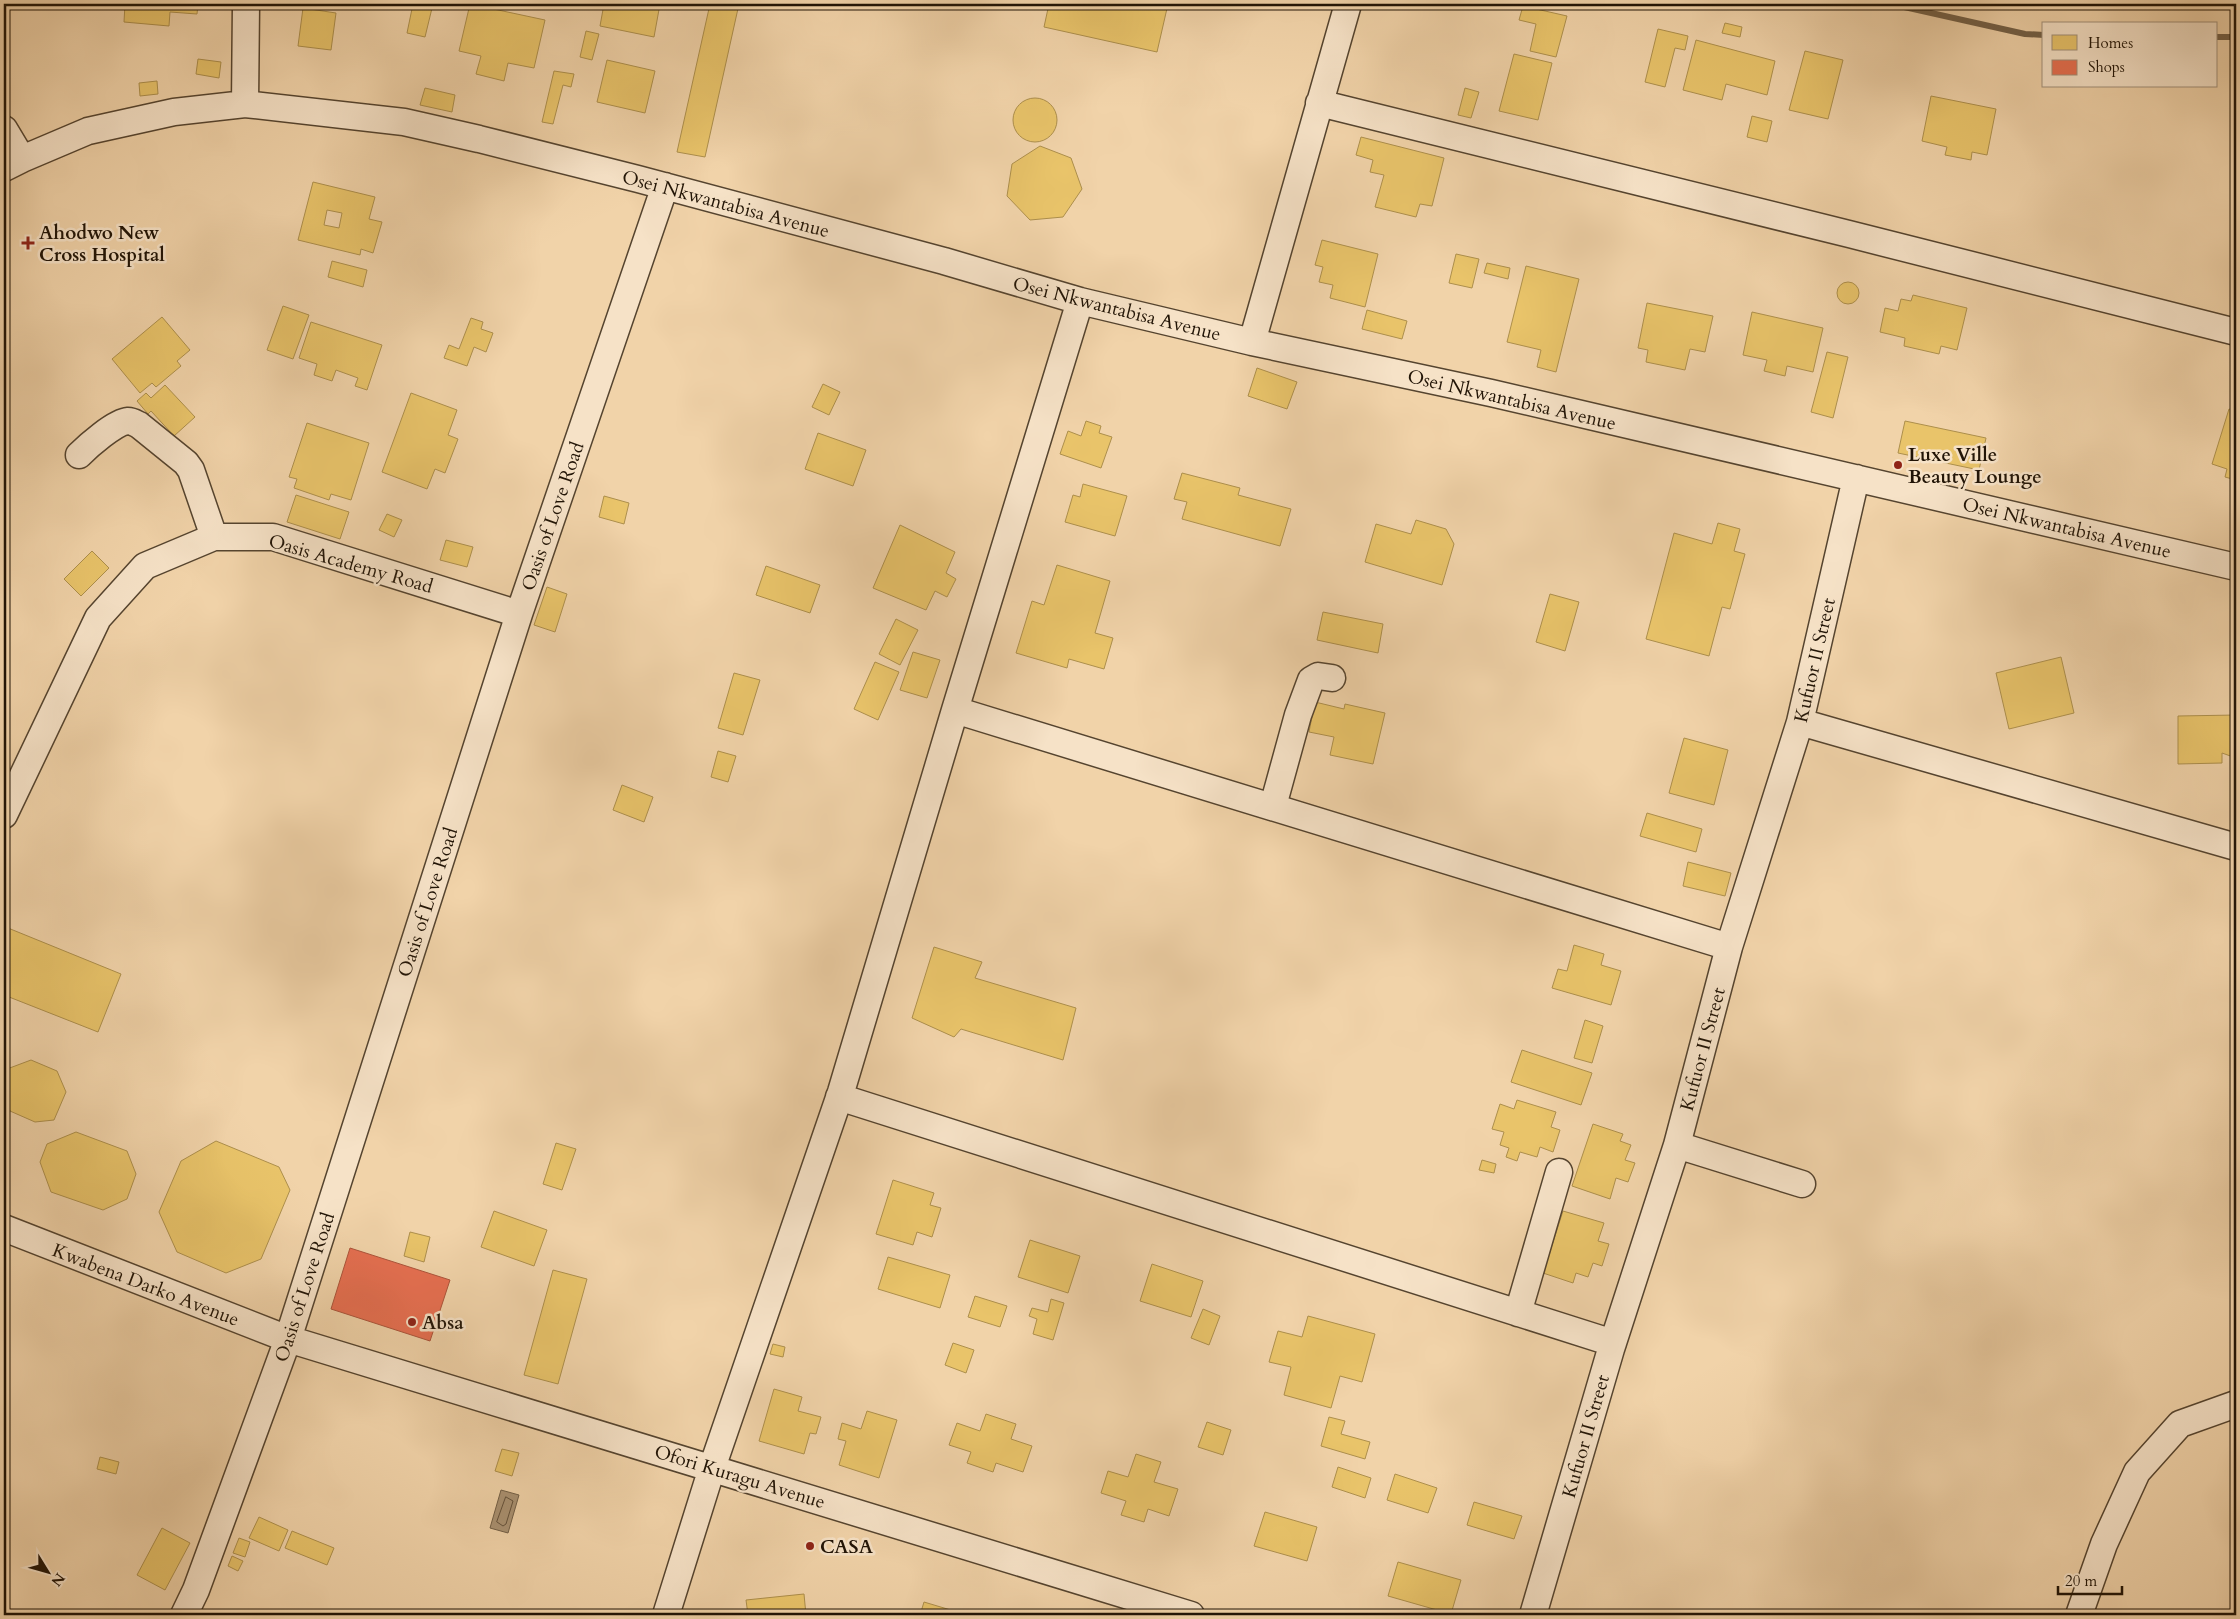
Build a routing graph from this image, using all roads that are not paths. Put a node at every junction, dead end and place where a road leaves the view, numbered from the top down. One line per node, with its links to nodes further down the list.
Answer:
1 (246, 4): 4 (street)
2 (1348, 4): 3 (street)
3 (1319, 103): 9 (street); 10 (street)
4 (244, 104): 6 (street, Osei Nkwantabisa Avenue); 7 (street, Osei Nkwantabisa Avenue)
5 (4, 129): 6 (street)
6 (13, 164)
7 (665, 186): 8 (street, Osei Nkwantabisa Avenue); 15 (street, Oasis of Love Road)
8 (1080, 301): 10 (street, Osei Nkwantabisa Avenue); 17 (street)
9 (2236, 332)
10 (1252, 342): 12 (street, Osei Nkwantabisa Avenue)
11 (79, 455): 13 (street)
12 (1856, 478): 14 (street, Osei Nkwantabisa Avenue); 18 (street, Kufuor II Street)
13 (214, 537): 15 (street, Oasis Academy Road); 20 (street, Oasis Academy Road)
14 (2236, 567)
15 (519, 614): 29 (street, Oasis of Love Road)
16 (1332, 678): 19 (street)
17 (955, 710): 19 (street); 23 (street)
18 (1800, 722): 21 (street); 22 (street, Kufuor II Street)
19 (1273, 806): 22 (street)
20 (4, 815)
21 (2236, 847)
22 (1729, 946): 24 (street, Kufuor II Street)
23 (839, 1098): 28 (street); 32 (street)
24 (1677, 1145): 26 (street); 30 (street, Kufuor II Street)
25 (1559, 1172): 28 (street)
26 (1802, 1184)
27 (4, 1228): 29 (street, Kwabena Darko Avenue)
28 (1518, 1313): 30 (street)
29 (288, 1339): 32 (street, Ofori Kuragu Avenue); 33 (street, Oasis of Love Road)
30 (1613, 1343): 36 (street, Kufuor II Street)
31 (2236, 1404): 37 (street)
32 (712, 1468): 34 (street); 35 (street, Ofori Kuragu Avenue)
33 (184, 1615)
34 (666, 1615)
35 (1191, 1615)
36 (1533, 1615)
37 (2079, 1615)

